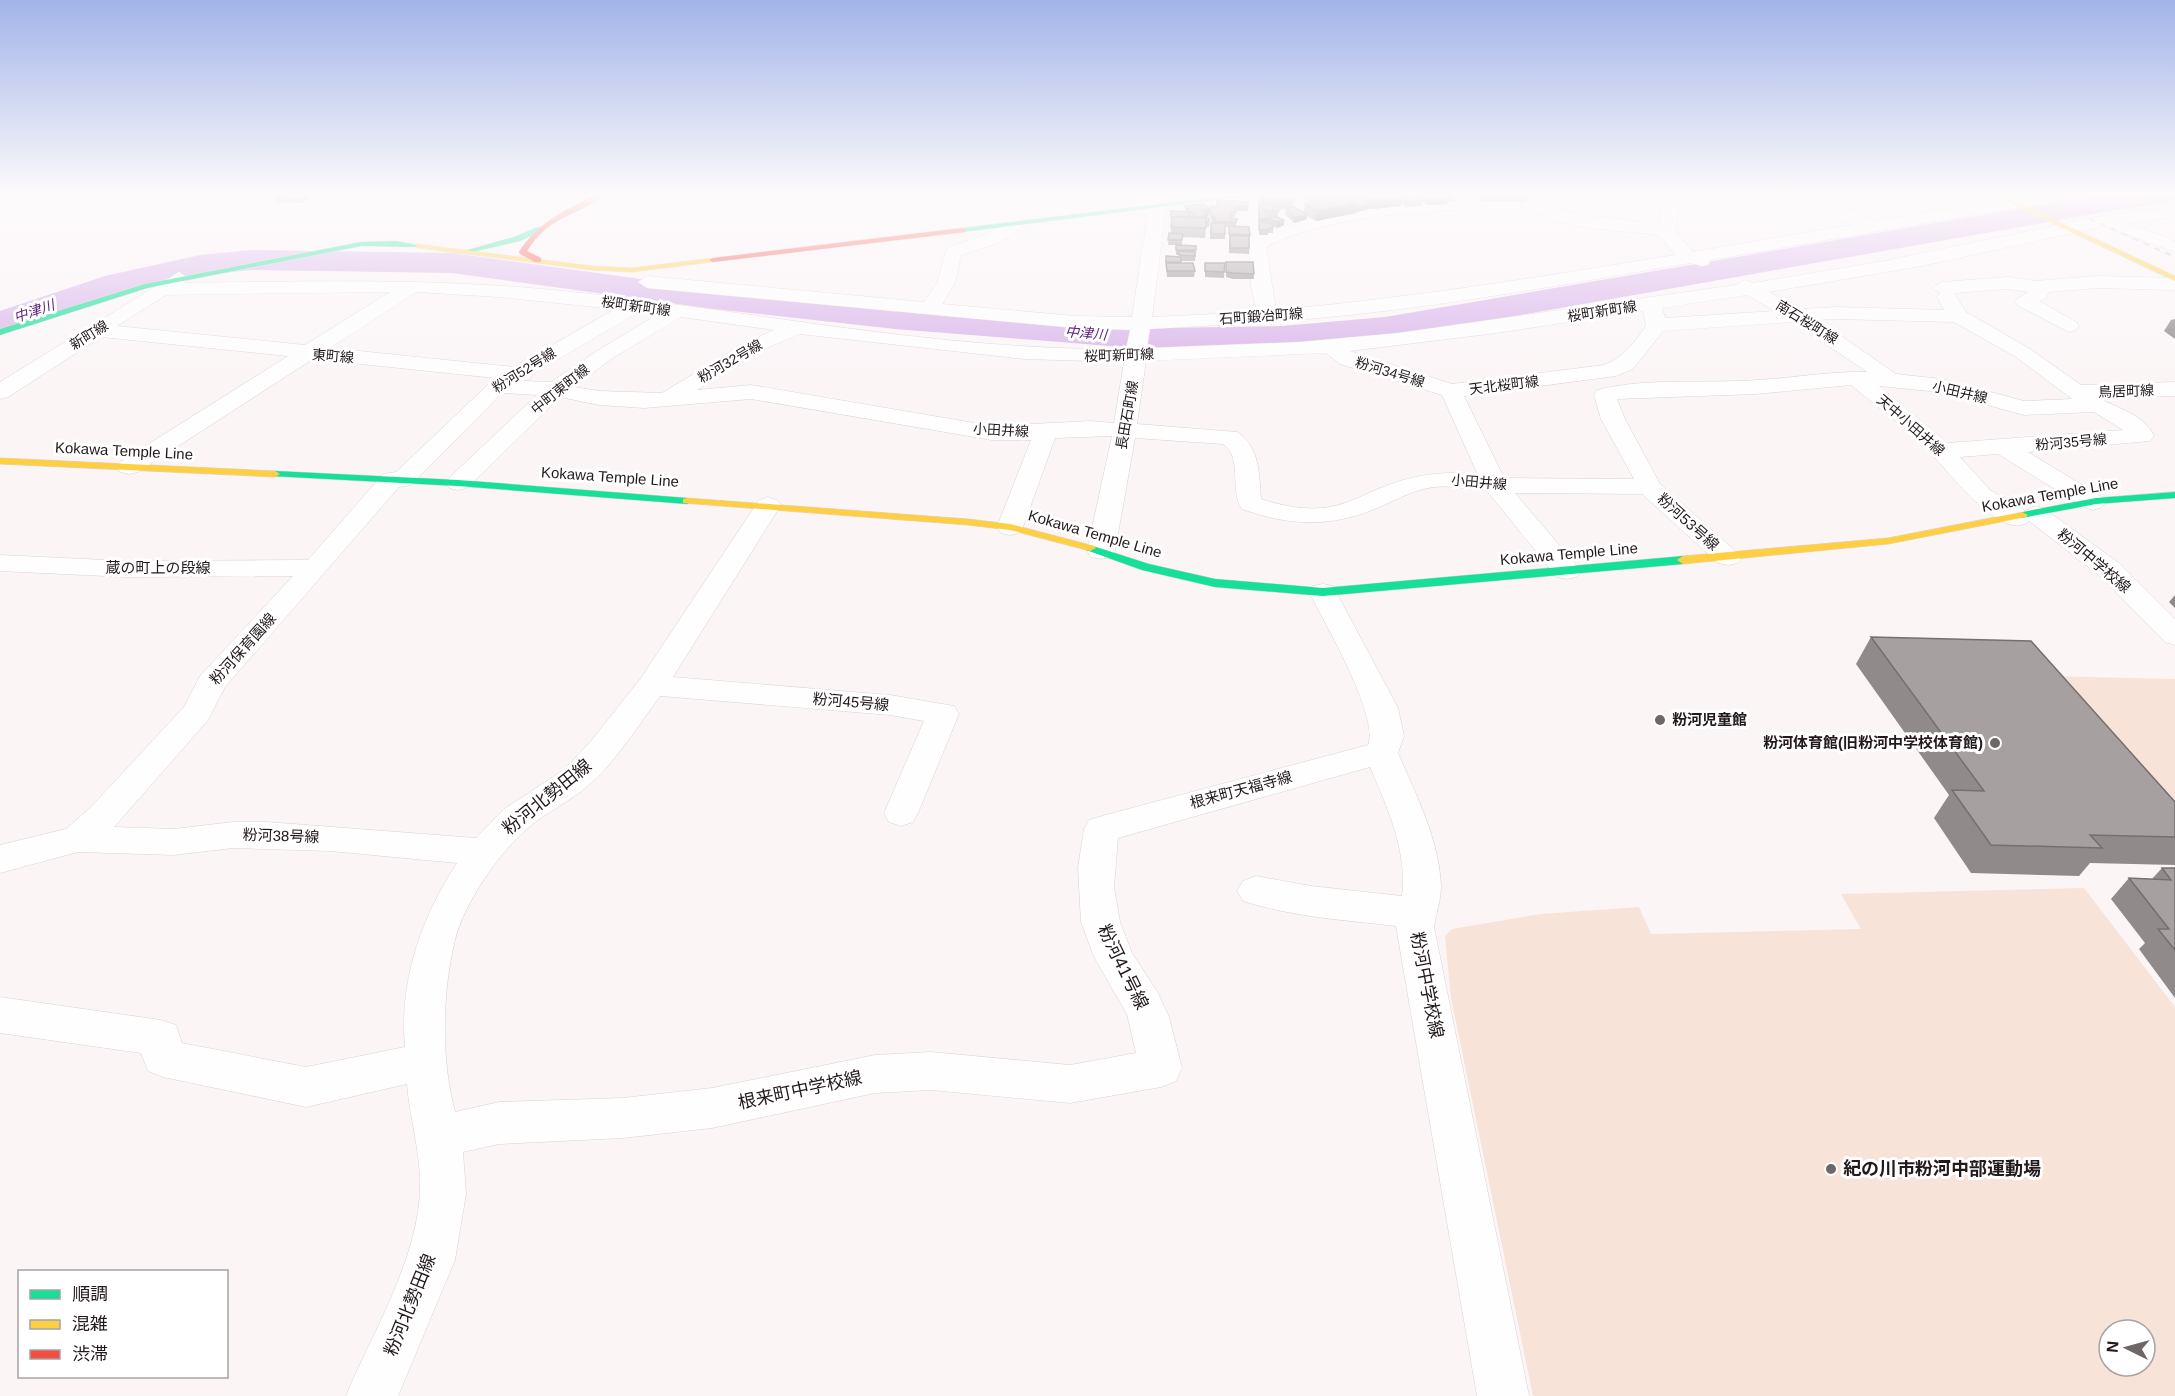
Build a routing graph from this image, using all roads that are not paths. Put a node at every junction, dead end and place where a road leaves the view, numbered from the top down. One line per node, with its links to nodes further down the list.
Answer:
1 (284, 259): 14 (main road)
2 (530, 259): 11 (main road)
3 (767, 259): 12 (main road)
4 (951, 259): 21 (street)
5 (1150, 259): 31 (street, 長田石町線)
6 (1259, 259): 26 (street)
7 (1680, 259): 26 (street, 石町鍛冶町線)
8 (1697, 259): 16 (street, 南石桜町線)
9 (1928, 259): 16 (street, 桜町新町線); 19 (street)
10 (2133, 259): 13 (main road)
11 (537, 260): 12 (main road)
12 (653, 275): 20 (street); 21 (street, 石町鍛冶町線)
13 (2175, 279)
14 (171, 284): 17 (street, 桜町新町線); 29 (street, 新町線); 30 (main road)
15 (2175, 284): 18 (street)
16 (1746, 286): 23 (street, 桜町新町線); 24 (street, 南石桜町線)
17 (411, 287): 20 (street, 桜町新町線); 33 (street)
18 (2040, 287): 19 (street); 27 (street)
19 (1942, 288): 25 (street)
20 (625, 302): 22 (street, 桜町新町線); 34 (street, 粉河52号線)
21 (928, 309): 31 (street, 石町鍛冶町線)
22 (676, 312): 28 (street, 桜町新町線); 39 (street, 中町東町線)
23 (1653, 314): 24 (street); 32 (street, 桜町新町線); 35 (street, 天北桜町線)
24 (1800, 315): 25 (street); 37 (street, 南石桜町線)
25 (1958, 316): 45 (street)
26 (1268, 317): 31 (street, 石町鍛冶町線)
27 (2070, 326)
28 (795, 329): 31 (street, 桜町新町線); 44 (street, 粉河32号線)
29 (97, 330): 33 (street, 東町線); 41 (street, 新町線)
30 (0, 332)
31 (1138, 338): 32 (street, 桜町新町線); 46 (street, 長田石町線)
32 (1332, 346): 42 (street, 粉河34号線)
33 (308, 354): 34 (street, 東町線); 51 (street)
34 (514, 374): 38 (street, 粉河52号線); 39 (street, 東町線)
35 (1587, 375): 42 (street, 天北桜町線); 43 (street)
36 (1857, 379): 37 (street, 小田井線); 43 (street, 小田井線); 49 (street, 天中小田井線)
37 (1890, 380): 45 (street, 小田井線)
38 (495, 386): 39 (street); 52 (street, 粉河52号線)
39 (559, 386): 44 (street, 小田井線); 53 (street, 中町東町線)
40 (2175, 389): 45 (street, 鳥居町線)
41 (0, 392)
42 (1451, 392): 54 (street, 天北桜町線)
43 (1605, 395): 55 (street)
44 (667, 399): 47 (street, 小田井線)
45 (2086, 399): 48 (street, 粉河35号線)
46 (1125, 429): 47 (street, 小田井線); 54 (street, 小田井線); 61 (street, 長田石町線)
47 (1046, 431): 60 (street)
48 (2005, 448): 49 (street, 粉河35号線); 57 (street)
49 (1942, 451): 59 (street, 天中小田井線)
50 (0, 461): 51 (main road, Kokawa Temple Line)
51 (129, 467): 52 (main road, Kokawa Temple Line)
52 (397, 480): 53 (main road, Kokawa Temple Line); 64 (street, 粉河保育園線)
53 (458, 483): 58 (main road, Kokawa Temple Line)
54 (1495, 484): 55 (street, 小田井線); 65 (street, 天北桜町線)
55 (1649, 487): 62 (street, 粉河53号線)
56 (2175, 495): 57 (main road, Kokawa Temple Line)
57 (2092, 502): 59 (main road, Kokawa Temple Line)
58 (768, 505): 60 (main road, Kokawa Temple Line); 68 (street, 粉河北勢田線)
59 (2027, 516): 62 (main road, Kokawa Temple Line); 67 (street, 粉河中学校線)
60 (1010, 527): 61 (main road, Kokawa Temple Line)
61 (1101, 551): 66 (main road, Kokawa Temple Line)
62 (1728, 557): 65 (main road, Kokawa Temple Line)
63 (0, 563): 64 (street, 蔵の町上の段線)
64 (316, 568): 72 (street, 粉河保育園線)
65 (1566, 571): 66 (main road, Kokawa Temple Line)
66 (1323, 592): 69 (street)
67 (2175, 636)
68 (652, 685): 70 (street, 粉河45号線); 73 (street, 粉河北勢田線)
69 (1381, 753): 71 (street, 根来町天福寺線); 76 (street, 粉河中学校線)
70 (901, 813)
71 (1102, 829): 79 (street, 粉河41号線)
72 (78, 839): 73 (street, 粉河38号線); 74 (street, 粉河保育園線)
73 (484, 852): 78 (street, 粉河北勢田線)
74 (0, 859)
75 (1256, 891): 76 (street)
76 (1418, 913): 82 (street, 粉河中学校線)
77 (0, 1016): 78 (street)
78 (427, 1061): 80 (street, 粉河北勢田線)
79 (1161, 1068): 80 (street, 根来町中学校線)
80 (439, 1137): 81 (street, 粉河北勢田線)
81 (372, 1396)
82 (1503, 1396)

